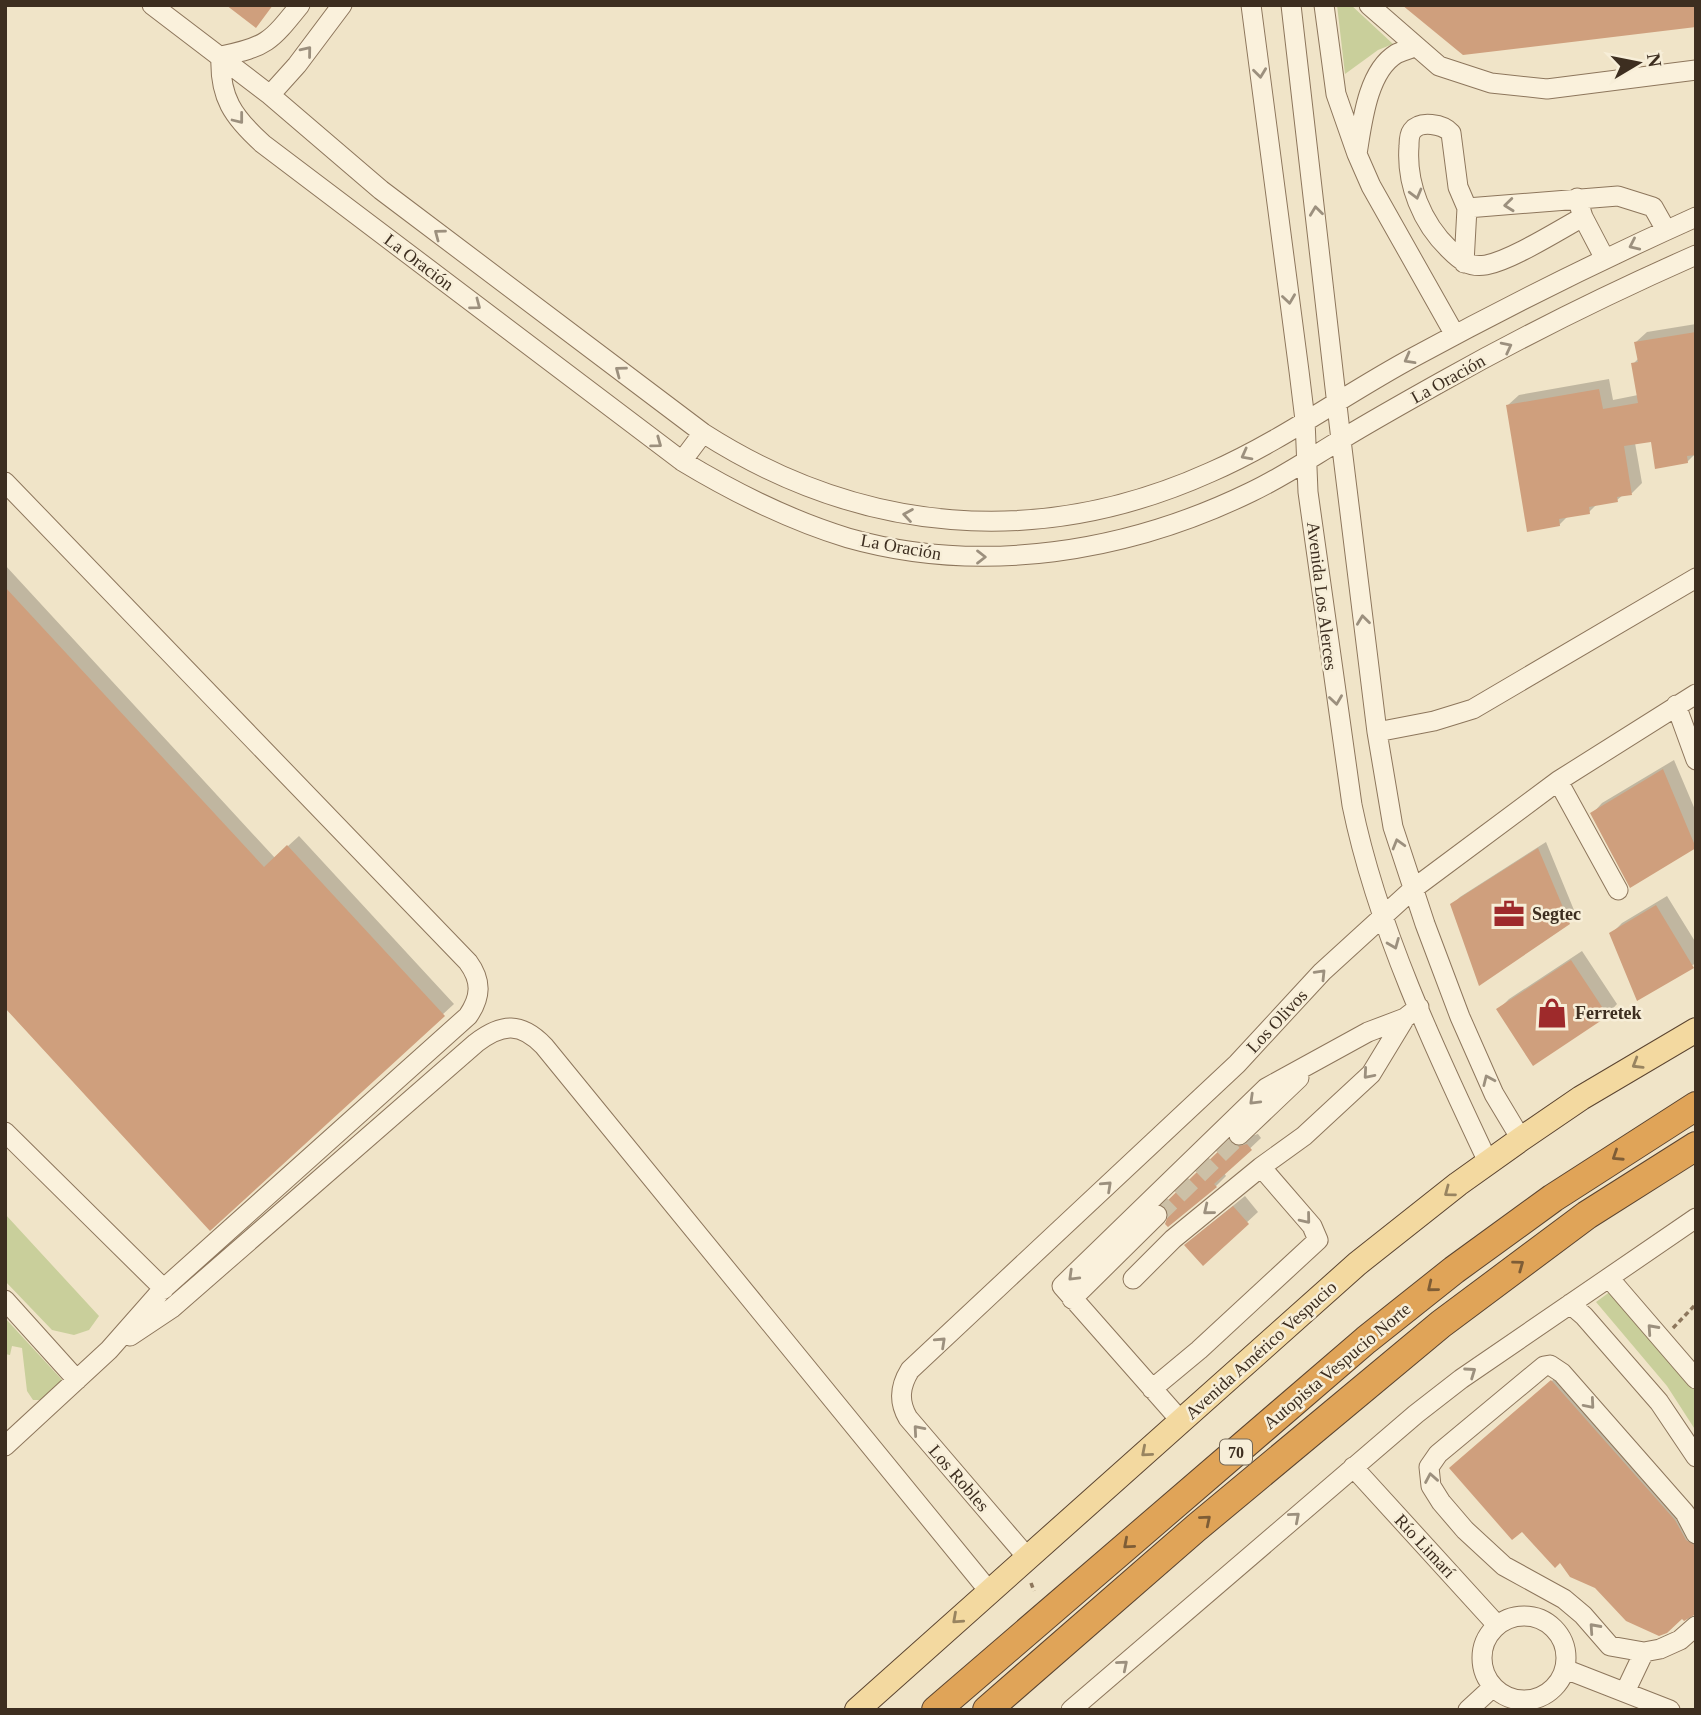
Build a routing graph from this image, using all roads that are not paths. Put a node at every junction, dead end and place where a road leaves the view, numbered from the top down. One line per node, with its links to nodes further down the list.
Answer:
1 (152, 5): 9 (street, La Oración)
2 (300, 5): 9 (street)
3 (342, 5): 11 (street, one-way to 3)
4 (1251, 5): 23 (street, Avenida Los Alerces, one-way to 23)
5 (1291, 5): 22 (street, one-way to 5)
6 (1324, 5): 12 (street)
7 (1369, 5): 8 (street)
8 (1416, 46): 10 (street); 12 (street)
9 (221, 56): 11 (street, La Oración); 26 (street, La Oración, one-way to 26)
10 (1696, 70)
11 (270, 95): 24 (street, La Oración, one-way to 11)
12 (1357, 154): 21 (street)
13 (1577, 198): 14 (street, one-way to 14); 15 (street); 17 (street)
14 (1466, 208): 20 (street); 20 (street, one-way to 20)
15 (1584, 217): 19 (street); 20 (street)
16 (1696, 217): 17 (street, La Oración)
17 (1666, 230): 19 (street, La Oración, one-way to 19)
18 (1696, 255): 25 (street, La Oración, one-way to 18)
19 (1605, 259): 21 (street, La Oración)
20 (1464, 263)
21 (1455, 335): 22 (street, La Oración, one-way to 22)
22 (1336, 400): 23 (street, La Oración); 25 (street)
23 (1305, 420): 24 (street, La Oración, one-way to 24); 27 (street, Avenida Los Alerces)
24 (703, 433): 26 (street)
25 (1341, 440): 27 (street, La Oración); 32 (street, one-way to 25)
26 (682, 461): 27 (street, La Oración, one-way to 27)
27 (1306, 462): 37 (street, Avenida Los Alerces, one-way to 37)
28 (5, 482): 54 (street)
29 (1696, 578): 32 (street)
30 (1696, 694): 31 (street, Los Olivos)
31 (1676, 705): 33 (street); 34 (street, Los Olivos)
32 (1377, 732): 35 (street, one-way to 32)
33 (1696, 760)
34 (1558, 781): 35 (street, Los Olivos); 36 (street)
35 (1413, 890): 37 (street, Los Olivos); 44 (street, one-way to 35)
36 (1618, 890)
37 (1383, 917): 38 (street, Avenida Los Alerces, one-way to 38); 62 (street, Los Olivos, one-way to 37)
38 (1412, 1012): 40 (street); 46 (street, Avenida Los Alerces); 48 (street, one-way to 48)
39 (1696, 1030): 44 (main road, Avenida Américo Vespucio, one-way to 44)
40 (1323, 1055): 43 (street); 55 (street, one-way to 55)
41 (1696, 1106): 77 (highway, Autopista Vespucio Norte / 70, one-way to 77)
42 (5, 1132): 54 (street)
43 (1239, 1135)
44 (1521, 1139): 46 (main road, Avenida Américo Vespucio)
45 (1696, 1146): 50 (highway, Autopista Vespucio Norte / 70)
46 (1488, 1162): 63 (main road, Avenida Américo Vespucio, one-way to 63)
47 (1696, 1164): 50 (highway)
48 (1261, 1167): 53 (street, one-way to 53); 61 (street, one-way to 61)
49 (1157, 1215): 55 (street)
50 (1587, 1215): 78 (highway, Autopista Vespucio Norte / 70, one-way to 50)
51 (1696, 1217): 52 (street)
52 (1609, 1278): 57 (street); 59 (street, one-way to 52)
53 (1133, 1279)
54 (164, 1289): 58 (street)
55 (1072, 1299): 61 (street)
56 (5, 1300): 60 (street)
57 (1570, 1304): 65 (street); 66 (street, one-way to 57)
58 (109, 1350): 60 (street); 69 (street)
59 (1696, 1379)
60 (77, 1380): 64 (street)
61 (1152, 1390): 63 (street)
62 (901, 1394): 68 (street, Los Robles, one-way to 62)
63 (1181, 1421): 68 (main road, Avenida Américo Vespucio, one-way to 68)
64 (5, 1446)
65 (1696, 1457)
66 (1353, 1467): 70 (street, Río Limarí); 79 (street, one-way to 66)
67 (1696, 1534): 72 (street, one-way to 67)
68 (1027, 1557): 69 (main road, Avenida Américo Vespucio)
69 (989, 1591): 76 (main road, Avenida Américo Vespucio, one-way to 76)
70 (1497, 1625): 73 (street); 74 (street)
71 (1696, 1626): 72 (street)
72 (1644, 1652): 75 (street)
73 (1565, 1669): 74 (street); 75 (street)
74 (1493, 1687): 80 (street)
75 (1625, 1692): 81 (street)
76 (857, 1710)
77 (936, 1710)
78 (987, 1710)
79 (1071, 1710)
80 (1468, 1710)
81 (1670, 1710)

